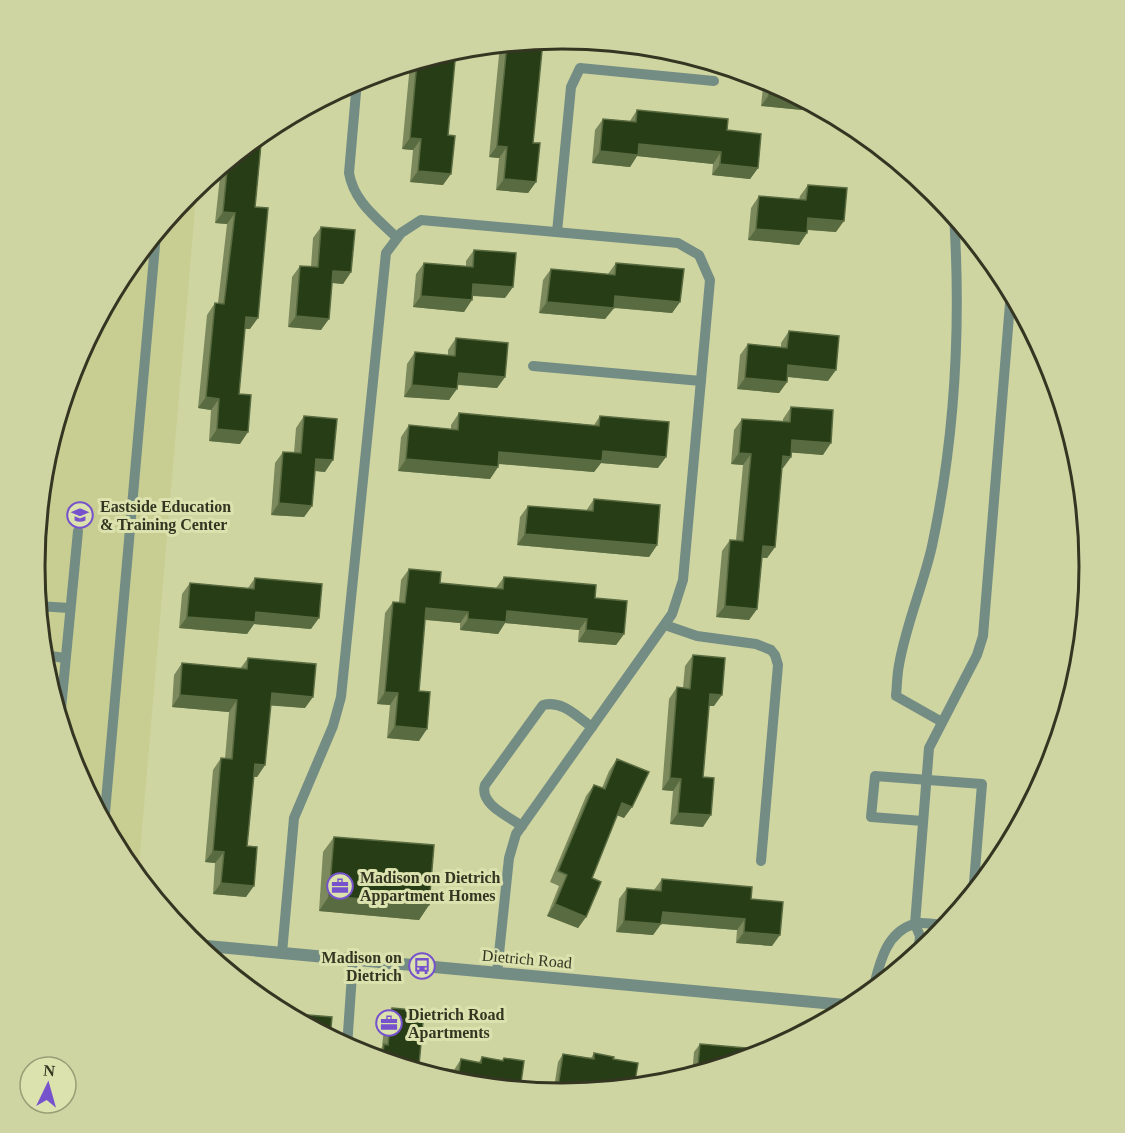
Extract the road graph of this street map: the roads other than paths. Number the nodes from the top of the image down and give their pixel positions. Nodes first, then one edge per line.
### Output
1 (714, 81) dead end
2 (356, 92) edge
3 (955, 228) edge
4 (557, 232) junction
5 (397, 238) junction
6 (155, 248) edge
7 (1010, 306) edge
8 (533, 366) dead end
9 (701, 381) junction
10 (78, 531) dead end
11 (47, 607) edge
12 (69, 608) junction
13 (665, 625) junction
14 (53, 656) edge
15 (65, 657) junction
16 (62, 695) edge
17 (942, 722) junction
18 (592, 727) junction
19 (927, 779) junction
20 (105, 809) edge
21 (923, 821) junction
22 (522, 826) junction
23 (761, 861) dead end
24 (974, 880) edge
25 (915, 924) junction
26 (935, 925) edge
27 (920, 940) edge
28 (211, 946) edge
29 (282, 953) junction
30 (353, 960) junction
31 (496, 973) junction
32 (876, 978) edge
33 (838, 1004) edge
34 (349, 1038) edge

1 - 4 lane
2 - 5 lane
3 - 17 lane
4 - 5 lane
4 - 9 lane
5 - 29 lane
6 - 20 lane
7 - 17 lane
8 - 9 lane
9 - 13 lane
10 - 12 lane
11 - 12 lane
12 - 15 lane
13 - 18 lane
13 - 23 lane
14 - 15 lane
15 - 16 lane
17 - 19 lane
18 - 22 lane
18 - 22 lane
19 - 21 lane
19 - 21 lane
19 - 24 lane
21 - 25 lane
22 - 31 lane
25 - 26 lane
25 - 27 lane
25 - 32 lane
28 - 29 street, Dietrich Road
29 - 30 street, Dietrich Road
30 - 31 street, Dietrich Road
30 - 34 lane
31 - 33 street, Dietrich Road

